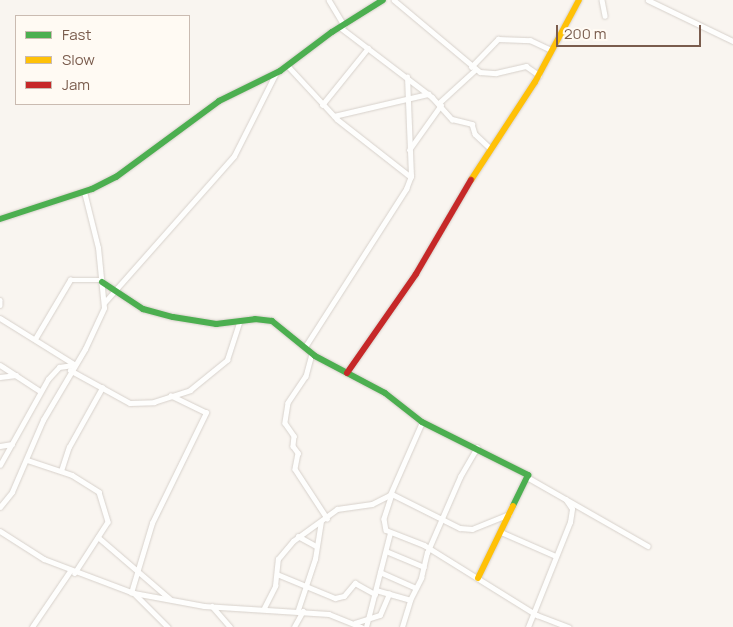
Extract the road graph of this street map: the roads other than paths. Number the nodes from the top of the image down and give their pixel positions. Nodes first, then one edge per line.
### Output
1 (329, 0) edge
2 (383, 0) edge
3 (394, 0) edge
4 (579, 0) edge
5 (602, 0) edge
6 (648, 0) edge
7 (605, 16) dead end
8 (342, 26) junction
9 (733, 42) edge
10 (368, 48) junction
11 (551, 50) junction
12 (288, 66) junction
13 (473, 68) junction
14 (276, 72) junction
15 (539, 75) junction
16 (407, 77) junction
17 (428, 94) junction
18 (409, 99) junction
19 (440, 104) junction
20 (322, 105) junction
21 (334, 116) junction
22 (490, 148) junction
23 (409, 150) junction
24 (411, 177) junction
25 (84, 192) junction
26 (0, 219) edge
27 (102, 281) junction
28 (115, 291) junction
29 (0, 300) edge
30 (104, 303) junction
31 (0, 305) edge
32 (0, 318) edge
33 (239, 322) junction
34 (35, 339) junction
35 (305, 347) junction
36 (312, 354) junction
37 (74, 364) junction
38 (0, 365) edge
39 (70, 370) junction
40 (347, 373) junction
41 (16, 375) junction
42 (0, 378) edge
43 (102, 388) junction
44 (40, 391) junction
45 (171, 396) junction
46 (422, 422) junction
47 (12, 444) junction
48 (0, 446) edge
49 (477, 447) junction
50 (27, 460) junction
51 (0, 465) edge
52 (61, 471) junction
53 (527, 477) junction
54 (392, 492) junction
55 (565, 499) junction
56 (0, 507) edge
57 (509, 514) junction
58 (327, 518) junction
59 (442, 519) junction
60 (321, 522) junction
61 (0, 531) edge
62 (500, 532) junction
63 (390, 533) junction
64 (298, 536) junction
65 (98, 537) junction
66 (316, 546) junction
67 (648, 546) dead end
68 (429, 548) junction
69 (386, 551) junction
70 (556, 556) junction
71 (424, 567) junction
72 (138, 569) junction
73 (72, 572) junction
74 (380, 572) junction
75 (277, 574) junction
76 (387, 575) junction
77 (478, 578) junction
78 (378, 581) junction
79 (305, 586) junction
80 (416, 588) junction
81 (375, 592) junction
82 (132, 593) junction
83 (389, 594) junction
84 (270, 598) junction
85 (170, 599) junction
86 (410, 600) junction
87 (212, 606) junction
88 (264, 608) junction
89 (275, 608) junction
90 (300, 610) junction
91 (534, 613) junction
92 (368, 621) junction
93 (354, 623) junction
94 (32, 627) edge
95 (168, 627) edge
96 (230, 627) edge
97 (294, 627) edge
98 (362, 627) edge
99 (366, 627) edge
100 (402, 627) edge
101 (528, 627) edge
102 (569, 627) edge

1 - 8 street
2 - 8 street
3 - 13 street
4 - 11 street
5 - 7 street
6 - 9 street
8 - 10 street
8 - 12 street
10 - 16 street
10 - 20 street
11 - 13 street
11 - 15 street
12 - 14 street
12 - 20 street
13 - 15 street
13 - 19 street
14 - 25 street
14 - 28 street
15 - 22 street
16 - 17 street
16 - 18 street
17 - 18 street
17 - 19 street
18 - 21 street
18 - 23 street
19 - 22 street
19 - 23 street
20 - 21 street
21 - 24 street
22 - 40 street
23 - 24 street
24 - 35 street
25 - 26 street
25 - 27 street
27 - 28 street
27 - 30 street
27 - 34 street
28 - 30 street
28 - 33 street
29 - 31 street
30 - 37 street
32 - 34 street
33 - 35 street
33 - 45 street
34 - 37 street
35 - 36 street
36 - 40 street
36 - 58 street
37 - 39 street
37 - 44 street
38 - 41 street
39 - 43 street
39 - 50 street
40 - 46 street
41 - 42 street
41 - 44 street
43 - 45 street
43 - 52 street
44 - 47 street
45 - 72 street
46 - 49 street
46 - 54 street
47 - 48 street
47 - 51 street
49 - 53 street
49 - 59 street
50 - 52 street
50 - 56 street
52 - 65 street
53 - 55 street
53 - 57 street
54 - 58 street
54 - 59 street
54 - 63 street
55 - 67 street
55 - 70 street
57 - 59 street
57 - 62 street
58 - 60 street
59 - 68 street
60 - 64 street
60 - 66 street
61 - 73 street
62 - 70 street
62 - 77 street
63 - 68 street
63 - 69 street
64 - 66 street
64 - 75 street
65 - 72 street
65 - 73 street
66 - 79 street
68 - 71 street
68 - 77 street
69 - 71 street
69 - 74 street
70 - 91 street
71 - 80 street
72 - 82 street
72 - 85 street
73 - 82 street
73 - 94 street
74 - 76 street
74 - 78 street
75 - 79 street
75 - 84 street
76 - 78 street
76 - 80 street
77 - 91 street
78 - 81 street
79 - 81 street
79 - 90 street
80 - 86 street
81 - 83 street
81 - 92 street
82 - 85 street
82 - 95 street
83 - 86 street
83 - 92 street
84 - 88 street
84 - 89 street
85 - 87 street
86 - 100 street
87 - 88 street
87 - 96 street
88 - 89 street
89 - 90 street
90 - 93 street
90 - 97 street
91 - 101 street
91 - 102 street
92 - 93 street
92 - 99 street
93 - 98 street

